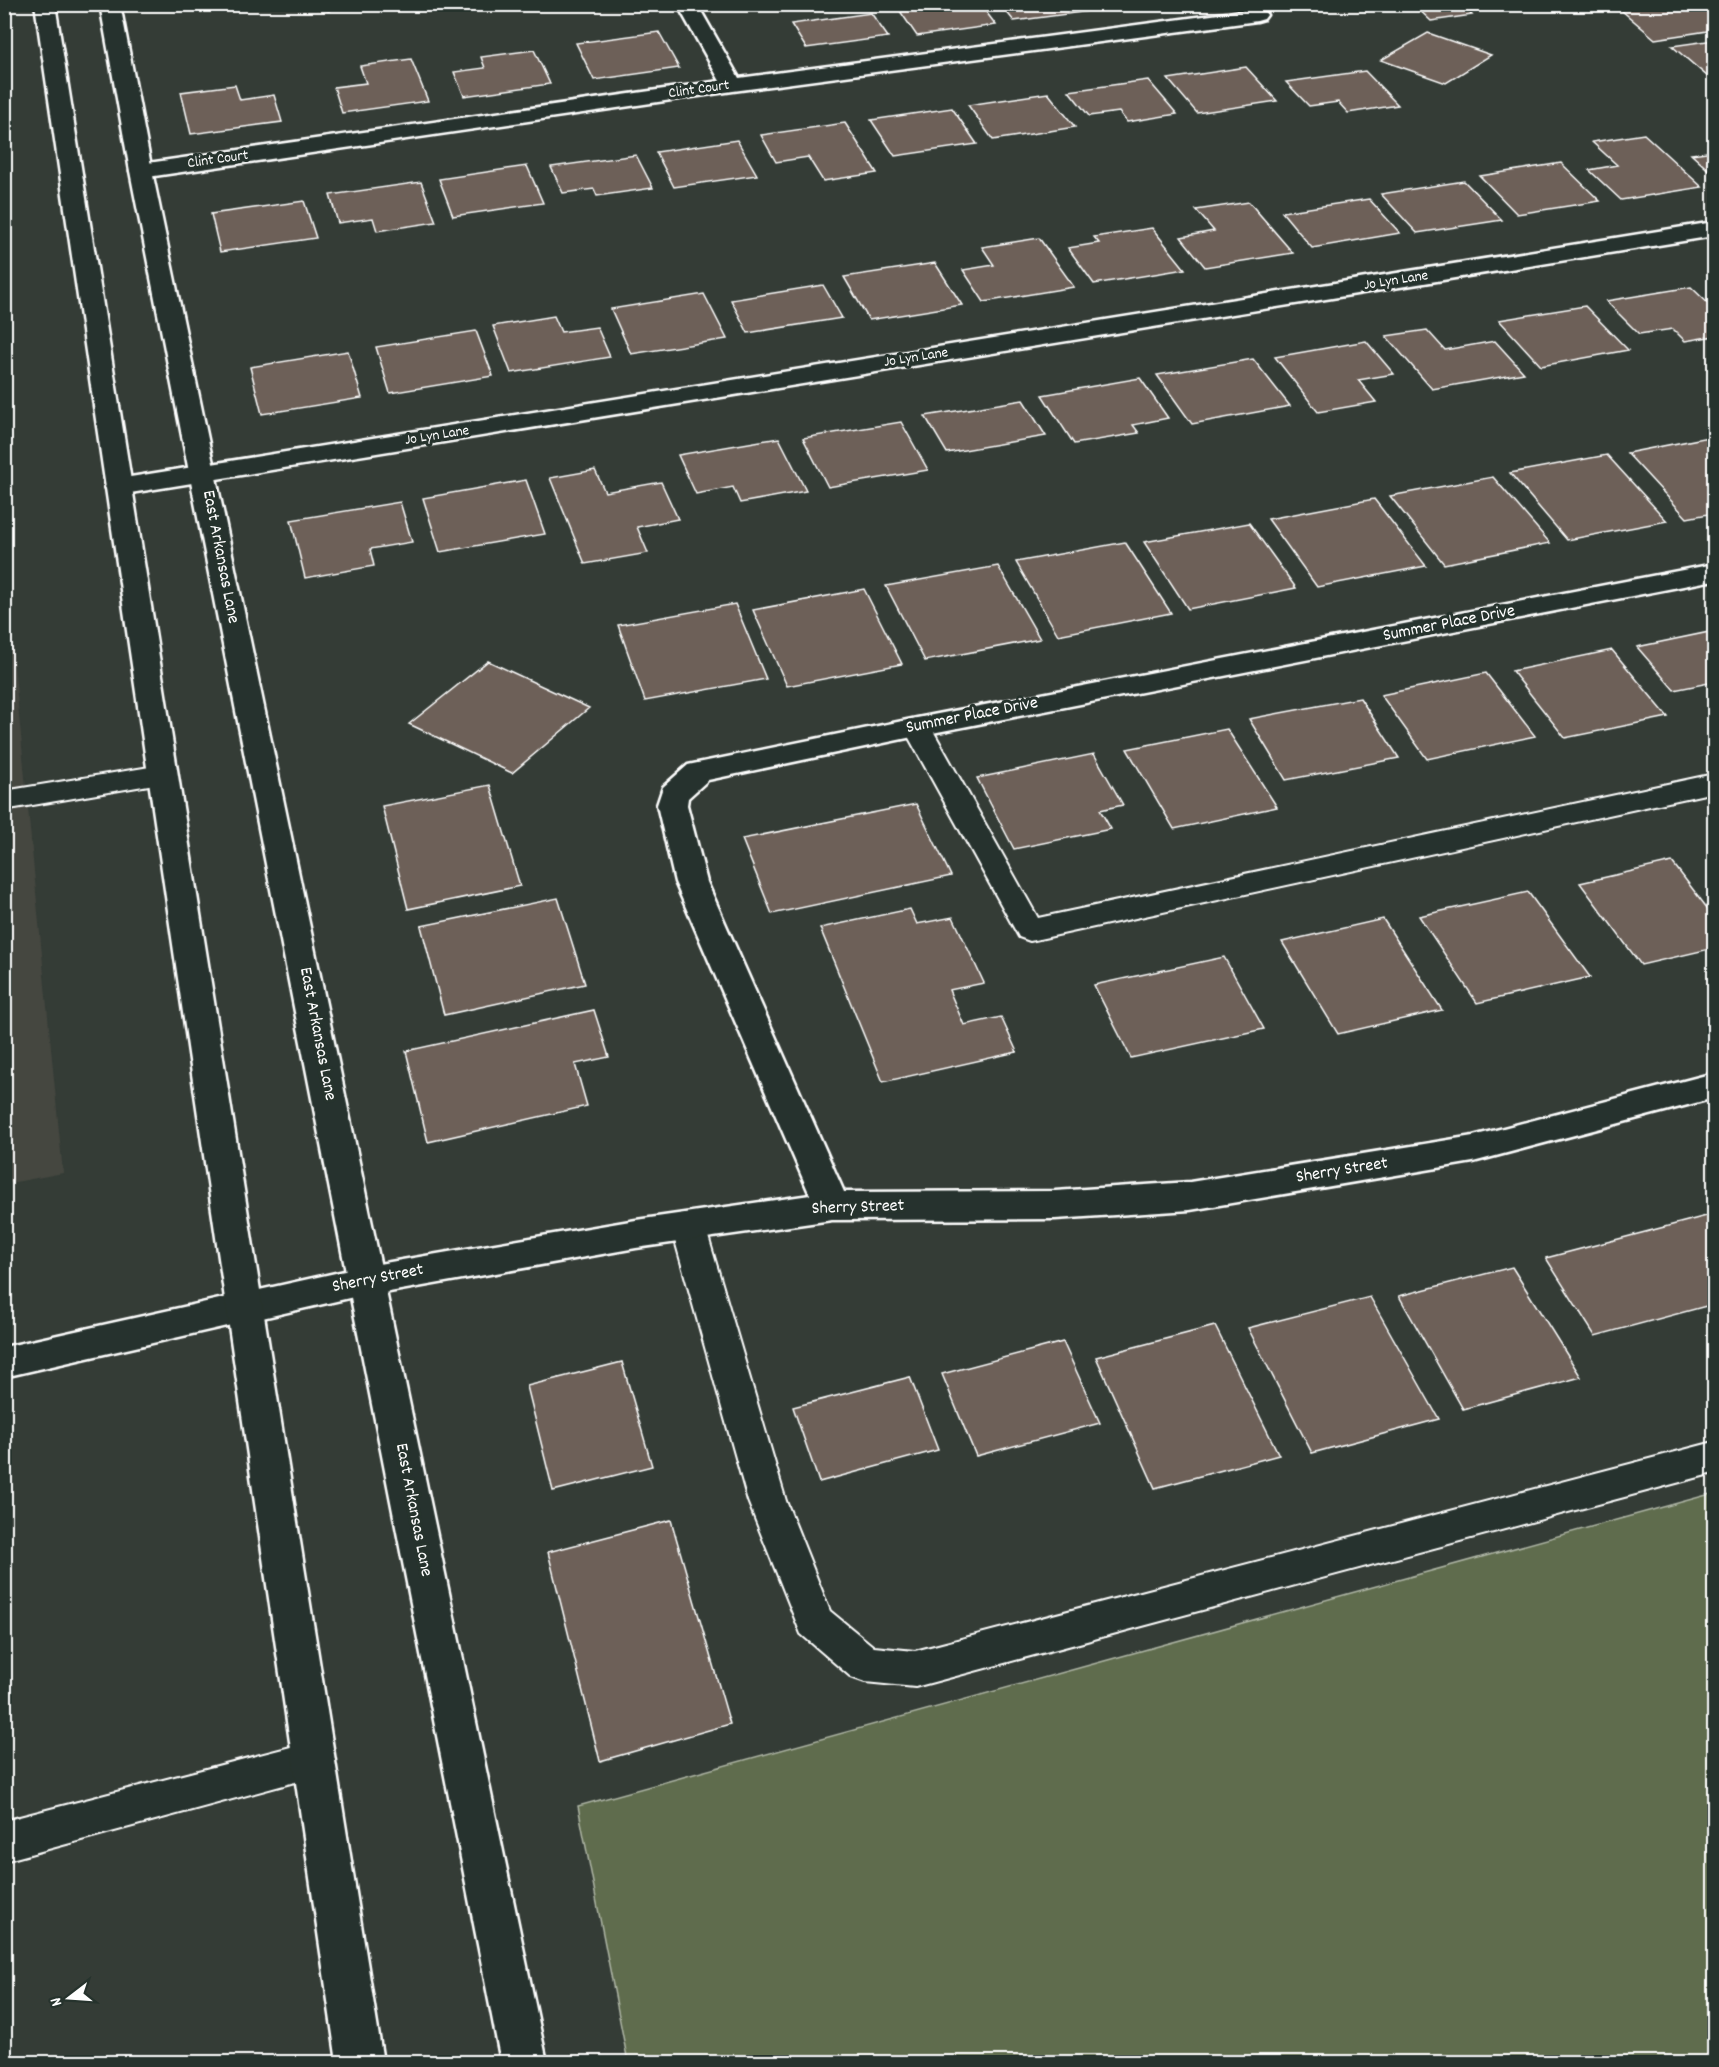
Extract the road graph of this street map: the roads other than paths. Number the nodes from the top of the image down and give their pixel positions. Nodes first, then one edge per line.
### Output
1 (45, 4) edge
2 (110, 4) edge
3 (687, 4) edge
4 (1257, 15) dead end
5 (732, 85) junction
6 (141, 171) junction
7 (1714, 229) edge
8 (204, 474) junction
9 (118, 487) junction
10 (1714, 572) edge
11 (917, 727) junction
12 (162, 774) junction
13 (1714, 783) edge
14 (4, 801) edge
15 (1714, 1086) edge
16 (832, 1206) junction
17 (688, 1226) junction
18 (367, 1281) junction
19 (244, 1307) junction
20 (4, 1362) edge
21 (1714, 1458) edge
22 (314, 1760) junction
23 (4, 1841) edge
24 (360, 2062) edge
25 (524, 2062) edge

1 - 9 street
2 - 6 street, East Arkansas Lane
3 - 5 street
4 - 5 street, Clint Court
5 - 6 street, Clint Court
6 - 8 street, East Arkansas Lane
7 - 8 street, Jo Lyn Lane
8 - 9 street, Jo Lyn Lane
8 - 18 street, East Arkansas Lane
9 - 12 street
10 - 11 street, Summer Place Drive
11 - 13 lane
11 - 16 street, Summer Place Drive
12 - 14 lane
12 - 19 street
15 - 16 street, Sherry Street
16 - 17 street, Sherry Street
17 - 18 street, Sherry Street
17 - 21 lane
18 - 19 street, Sherry Street
18 - 25 street, East Arkansas Lane
19 - 20 street, Sherry Street
19 - 22 street
22 - 23 lane
22 - 24 street

